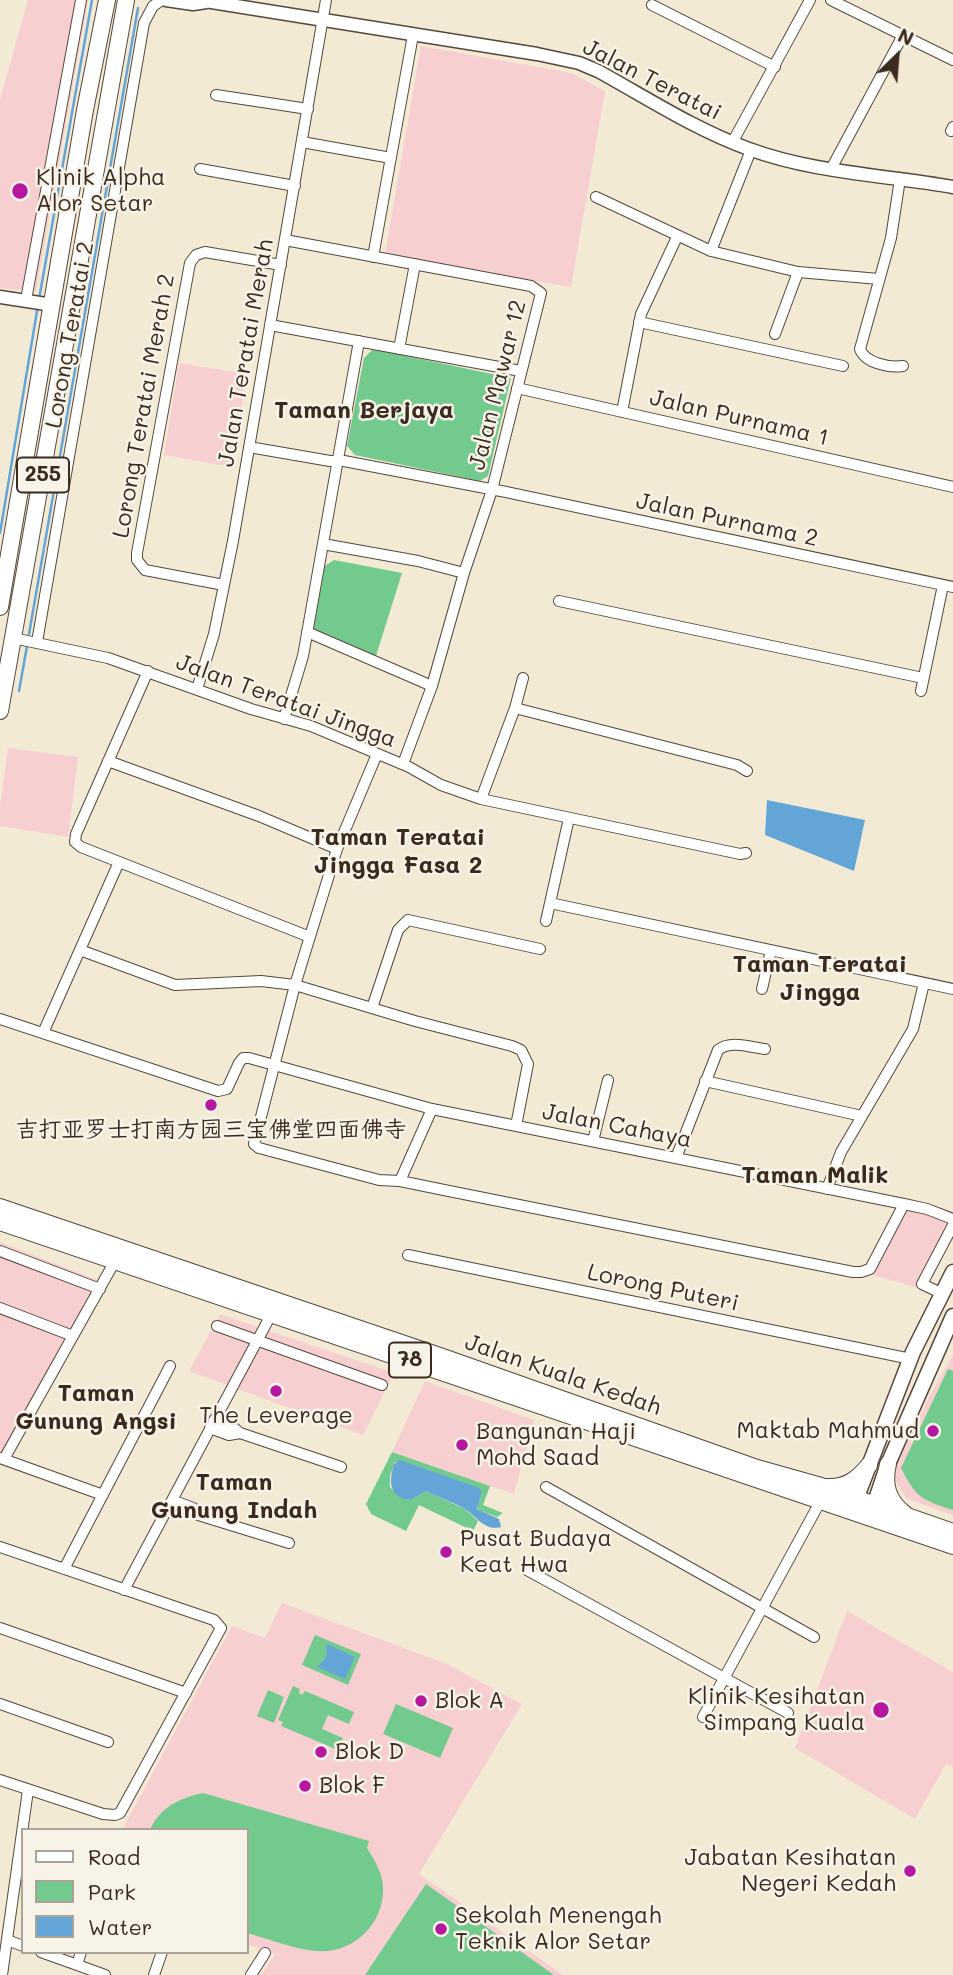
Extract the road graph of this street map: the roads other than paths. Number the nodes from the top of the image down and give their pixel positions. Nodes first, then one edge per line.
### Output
1 (81, 0) edge
2 (107, 0) edge
3 (127, 0) edge
4 (164, 0) edge
5 (326, 0) edge
6 (810, 0) edge
7 (831, 0) edge
8 (202, 1) edge
9 (652, 5) dead end
10 (323, 21) junction
11 (413, 35) junction
12 (902, 35) junction
13 (953, 60) edge
14 (775, 67) junction
15 (216, 95) dead end
16 (308, 110) junction
17 (302, 142) junction
18 (732, 143) junction
19 (751, 150) junction
20 (391, 158) junction
21 (200, 169) dead end
22 (831, 169) junction
23 (900, 179) junction
24 (295, 186) junction
25 (953, 187) edge
26 (596, 197) dead end
27 (677, 237) junction
28 (285, 240) junction
29 (711, 251) junction
30 (373, 257) junction
31 (415, 264) junction
32 (281, 265) junction
33 (798, 272) junction
34 (879, 279) junction
35 (0, 297) edge
36 (39, 302) junction
37 (639, 322) junction
38 (270, 325) junction
39 (775, 334) dead end
40 (359, 341) junction
41 (400, 349) junction
42 (843, 366) dead end
43 (903, 366) dead end
44 (521, 371) junction
45 (517, 388) junction
46 (622, 412) junction
47 (249, 447) junction
48 (338, 461) junction
49 (953, 486) edge
50 (492, 490) junction
51 (323, 544) junction
52 (464, 573) junction
53 (224, 584) junction
54 (948, 586) edge
55 (559, 601) dead end
56 (0, 607) edge
57 (307, 632) junction
58 (13, 638) junction
59 (37, 642) junction
60 (148, 671) junction
61 (523, 678) dead end
62 (923, 678) junction
63 (432, 686) junction
64 (197, 689) junction
65 (921, 691) dead end
66 (515, 708) junction
67 (0, 711) edge
68 (284, 719) junction
69 (377, 754) junction
70 (108, 761) junction
71 (403, 764) junction
72 (747, 771) dead end
73 (481, 799) junction
74 (569, 818) junction
75 (337, 849) junction
76 (746, 853) dead end
77 (119, 862) junction
78 (550, 903) junction
79 (546, 921) dead end
80 (310, 937) junction
81 (540, 948) dead end
82 (80, 950) junction
83 (771, 950) junction
84 (924, 983) junction
85 (295, 985) junction
86 (762, 989) dead end
87 (953, 989) edge
88 (372, 1007) junction
89 (0, 1019) edge
90 (43, 1033) junction
91 (765, 1049) dead end
92 (274, 1065) junction
93 (608, 1080) dead end
94 (705, 1082) junction
95 (432, 1109) junction
96 (862, 1116) junction
97 (516, 1126) junction
98 (593, 1141) junction
99 (677, 1158) junction
100 (400, 1181) junction
101 (827, 1189) junction
102 (904, 1204) junction
103 (0, 1206) edge
104 (953, 1219) edge
105 (0, 1222) edge
106 (953, 1225) edge
107 (0, 1251) edge
108 (408, 1255) dead end
109 (115, 1261) junction
110 (140, 1262) junction
111 (953, 1272) edge
112 (100, 1289) junction
113 (941, 1293) junction
114 (0, 1308) edge
115 (272, 1313) junction
116 (953, 1316) edge
117 (217, 1326) dead end
118 (73, 1336) junction
119 (257, 1340) junction
120 (911, 1359) junction
121 (170, 1366) dead end
122 (382, 1385) dead end
123 (212, 1424) junction
124 (2, 1459) edge
125 (888, 1464) junction
126 (869, 1465) junction
127 (341, 1467) dead end
128 (546, 1487) dead end
129 (820, 1494) junction
130 (103, 1495) junction
131 (170, 1503) junction
132 (854, 1505) junction
133 (872, 1511) junction
134 (907, 1515) junction
135 (953, 1532) edge
136 (289, 1543) dead end
137 (953, 1546) edge
138 (0, 1547) edge
139 (953, 1556) edge
140 (64, 1569) junction
141 (527, 1570) dead end
142 (124, 1590) junction
143 (763, 1609) junction
144 (0, 1628) edge
145 (814, 1637) dead end
146 (724, 1678) junction
147 (186, 1693) junction
148 (0, 1704) edge
149 (788, 1713) dead end
150 (703, 1717) dead end
151 (108, 1742) dead end
152 (0, 1780) edge
153 (28, 1790) junction
154 (22, 1828) edge
155 (21, 1838) edge
156 (6, 1940) junction
157 (21, 1945) edge
158 (265, 1953) dead end
159 (47, 1954) edge
160 (80, 1954) edge
161 (161, 1954) edge
162 (77, 1965) junction
163 (2, 1975) edge
164 (105, 1975) edge
165 (154, 1975) edge
166 (251, 1975) edge

1 - 36 street
2 - 36 main road, 255
3 - 58 main road, 255
4 - 8 street, Jalan Teratai
4 - 59 street, Lorong Teratai 2
5 - 10 street, Jalan Teratai Merah
6 - 14 street
7 - 12 street
8 - 10 street, Jalan Teratai
9 - 14 street
10 - 11 street, Jalan Teratai
10 - 16 street, Jalan Teratai Merah
11 - 18 street, Jalan Teratai
11 - 20 street
12 - 13 street
12 - 22 street
14 - 18 street
15 - 16 street
16 - 17 street, Jalan Teratai Merah
17 - 20 street
17 - 24 street, Jalan Teratai Merah
18 - 19 street, Jalan Teratai
19 - 22 street, Jalan Teratai
19 - 29 street
20 - 30 street
21 - 24 street
22 - 23 street, Jalan Teratai
23 - 25 street, Jalan Teratai
23 - 34 street
24 - 28 street, Jalan Teratai Merah
26 - 27 street
27 - 29 street
27 - 37 street
28 - 30 street
28 - 32 street, Jalan Teratai Merah
29 - 33 street
30 - 31 street
31 - 41 street
31 - 44 street, Jalan Mawar 12
32 - 38 street, Jalan Teratai Merah
32 - 53 street, Lorong Teratai Merah 2
33 - 34 street
33 - 39 street
34 - 43 street
35 - 36 street
36 - 56 main road, 255
37 - 42 street
37 - 46 street
38 - 40 street
38 - 47 street, Jalan Teratai Merah
40 - 41 street
40 - 48 street
41 - 44 street
44 - 45 street, Jalan Mawar 12
45 - 46 street, Jalan Purnama 1
45 - 50 street, Jalan Mawar 12
46 - 49 street, Jalan Purnama 1
47 - 48 street, Jalan Purnama 2
47 - 53 street, Jalan Teratai Merah
48 - 50 street, Jalan Purnama 2
48 - 51 street
50 - 52 street, Jalan Mawar 12
50 - 54 street, Jalan Purnama 2
51 - 52 street
51 - 57 street
52 - 63 street, Jalan Mawar 12
53 - 64 street, Jalan Teratai Merah
54 - 62 street
55 - 62 street
57 - 63 street
57 - 68 street
58 - 59 street, Jalan Teratai Jingga
58 - 67 main road, 255
59 - 60 street, Jalan Teratai Jingga
60 - 64 street, Jalan Teratai Jingga
60 - 70 street
61 - 66 street
62 - 65 street
63 - 71 street, Jalan Mawar 12
64 - 68 street, Jalan Teratai Jingga
66 - 72 street
66 - 73 street
68 - 69 street, Jalan Teratai Jingga
69 - 71 street, Jalan Teratai Jingga
69 - 75 street
70 - 75 street
70 - 77 street
71 - 73 street, Jalan Teratai Jingga
73 - 74 street, Jalan Teratai Jingga
74 - 76 street, Jalan Teratai Jingga
74 - 78 street
75 - 80 street
77 - 80 street
77 - 82 street
78 - 79 street
78 - 83 street
80 - 85 street
81 - 88 street
82 - 85 street
82 - 90 street
83 - 84 street
83 - 86 street
84 - 87 street
84 - 96 street
85 - 88 street
85 - 92 street
88 - 97 street
89 - 90 street
90 - 92 street, Jalan Cahaya
91 - 94 street
92 - 95 street, Jalan Cahaya
92 - 100 street
93 - 98 street
94 - 96 street
94 - 99 street
95 - 97 street, Jalan Cahaya
95 - 100 street
96 - 101 street
97 - 98 street, Jalan Cahaya
98 - 99 street, Jalan Cahaya
99 - 101 street, Jalan Cahaya
100 - 102 street
101 - 102 street, Jalan Cahaya
102 - 104 street, Jalan Cahaya
103 - 110 main road, Jalan Kuala Kedah / 78
105 - 109 main road, Jalan Kuala Kedah / 78
106 - 113 street
107 - 112 street
108 - 120 street, Lorong Puteri
109 - 110 main road, Jalan Kuala Kedah / 78
109 - 112 street
110 - 115 main road, Jalan Kuala Kedah / 78
110 - 129 main road, Jalan Kuala Kedah / 78
111 - 113 main road
112 - 118 street
113 - 120 main road
114 - 118 street
115 - 119 street
115 - 129 main road, Jalan Kuala Kedah / 78
116 - 125 main road
117 - 119 street
118 - 124 street
119 - 122 street
119 - 123 street
120 - 126 main road
121 - 130 street
123 - 127 street
123 - 131 street
124 - 130 street
125 - 133 main road
125 - 134 main road
126 - 129 main road
126 - 132 main road
128 - 143 street
129 - 132 main road, Jalan Kuala Kedah / 78
129 - 139 main road
129 - 143 street
130 - 140 street
131 - 136 street
131 - 142 street
132 - 133 main road, Jalan Kuala Kedah / 78
133 - 134 main road, Jalan Kuala Kedah / 78
133 - 137 main road, Jalan Kuala Kedah / 78
134 - 135 main road, Jalan Kuala Kedah / 78
138 - 140 street
140 - 142 street
141 - 146 street
142 - 147 street
143 - 145 street
143 - 146 street
144 - 147 street
146 - 149 street
146 - 150 street
147 - 153 street
148 - 151 street
152 - 153 street
153 - 154 street
155 - 156 street
156 - 157 street
156 - 163 street
158 - 166 street
159 - 162 street
160 - 162 street
161 - 165 street
162 - 164 street

